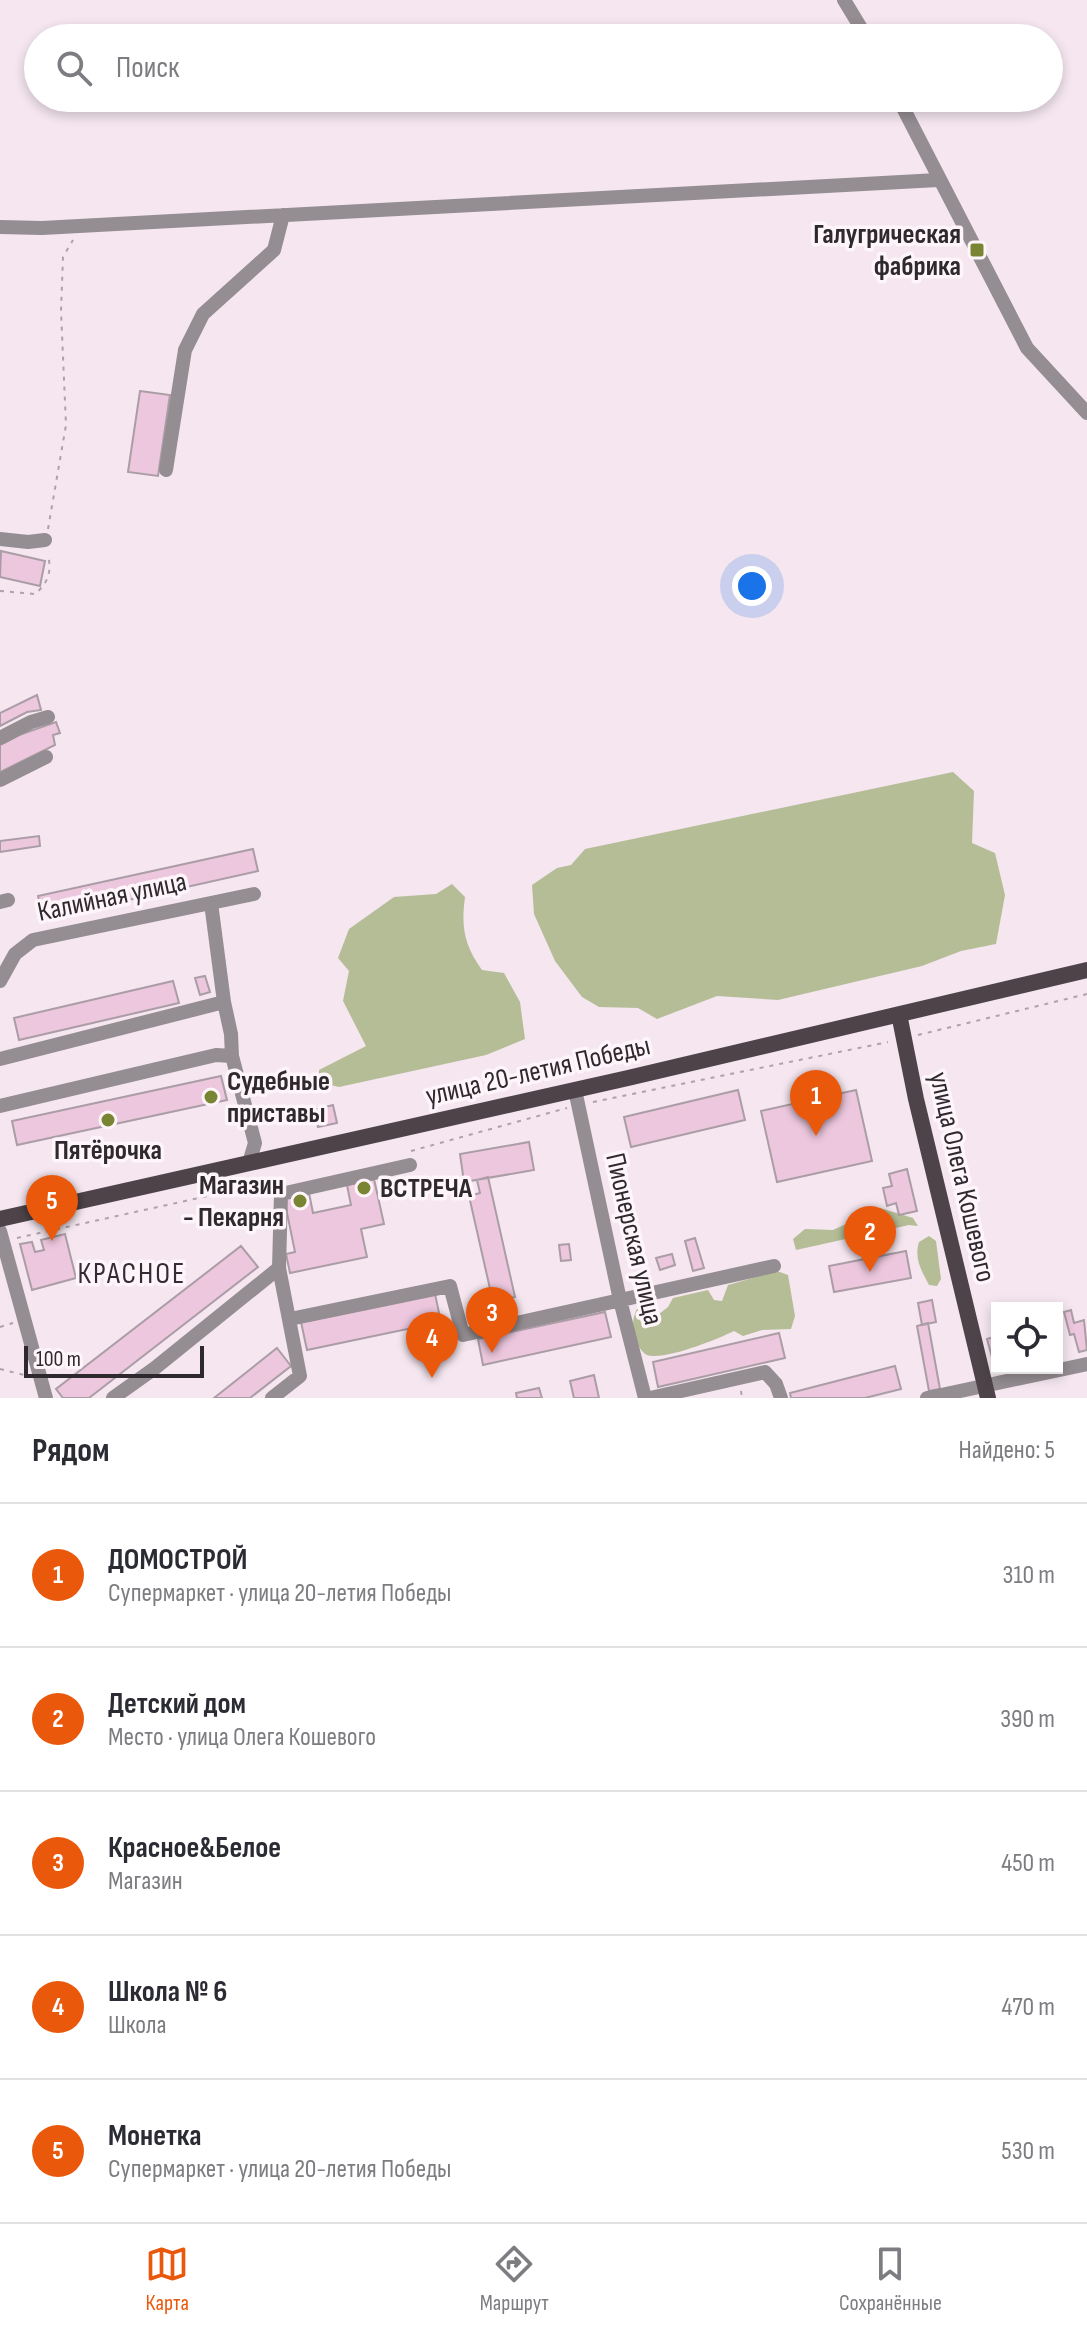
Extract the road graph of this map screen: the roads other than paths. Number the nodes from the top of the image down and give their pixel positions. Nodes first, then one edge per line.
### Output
1 (844, 0) edge
2 (859, 24) edge
3 (905, 112) edge
4 (938, 180) junction
5 (283, 215) junction
6 (0, 227) edge
7 (1087, 413) edge
8 (166, 470) dead end
9 (0, 539) edge
10 (45, 540) road end
11 (48, 717) dead end
12 (0, 738) edge
13 (46, 757) dead end
14 (0, 780) edge
15 (254, 894) dead end
16 (211, 903) junction
17 (1087, 970) edge
18 (0, 981) edge
19 (224, 1002) junction
20 (899, 1014) junction
21 (232, 1056) junction
22 (0, 1059) edge
23 (576, 1097) junction
24 (0, 1106) edge
25 (408, 1159) road end
26 (249, 1163) junction
27 (0, 1219) edge
28 (2, 1236) edge
29 (774, 1266) dead end
30 (279, 1268) junction
31 (17, 1287) junction
32 (0, 1290) edge
33 (620, 1300) junction
34 (290, 1319) junction
35 (1087, 1364) edge
36 (987, 1393) edge
37 (46, 1398) edge
38 (113, 1398) edge
39 (272, 1398) edge
40 (648, 1398) edge
41 (781, 1398) edge
42 (927, 1398) edge

1 - 2 street
3 - 4 street
4 - 5 street
4 - 7 street
5 - 6 street
5 - 8 street
9 - 10 street
11 - 12 street
13 - 14 street
15 - 16 street, Калийная улица
16 - 18 street, Калийная улица
16 - 19 street
17 - 20 main road, улица 20-летия Победы
19 - 21 street
19 - 22 street
20 - 23 main road, улица 20-летия Победы
20 - 36 main road, улица Олега Кошевого
21 - 24 street
21 - 26 street
23 - 26 main road, улица 20-летия Победы
23 - 33 street, Пионерская улица
25 - 30 street
26 - 27 main road, улица 20-летия Победы
28 - 31 street
29 - 33 street
30 - 34 street
30 - 38 street
31 - 32 street
31 - 37 street
33 - 34 street
33 - 40 street, Пионерская улица
34 - 39 street
35 - 36 street
36 - 42 street
40 - 41 street

